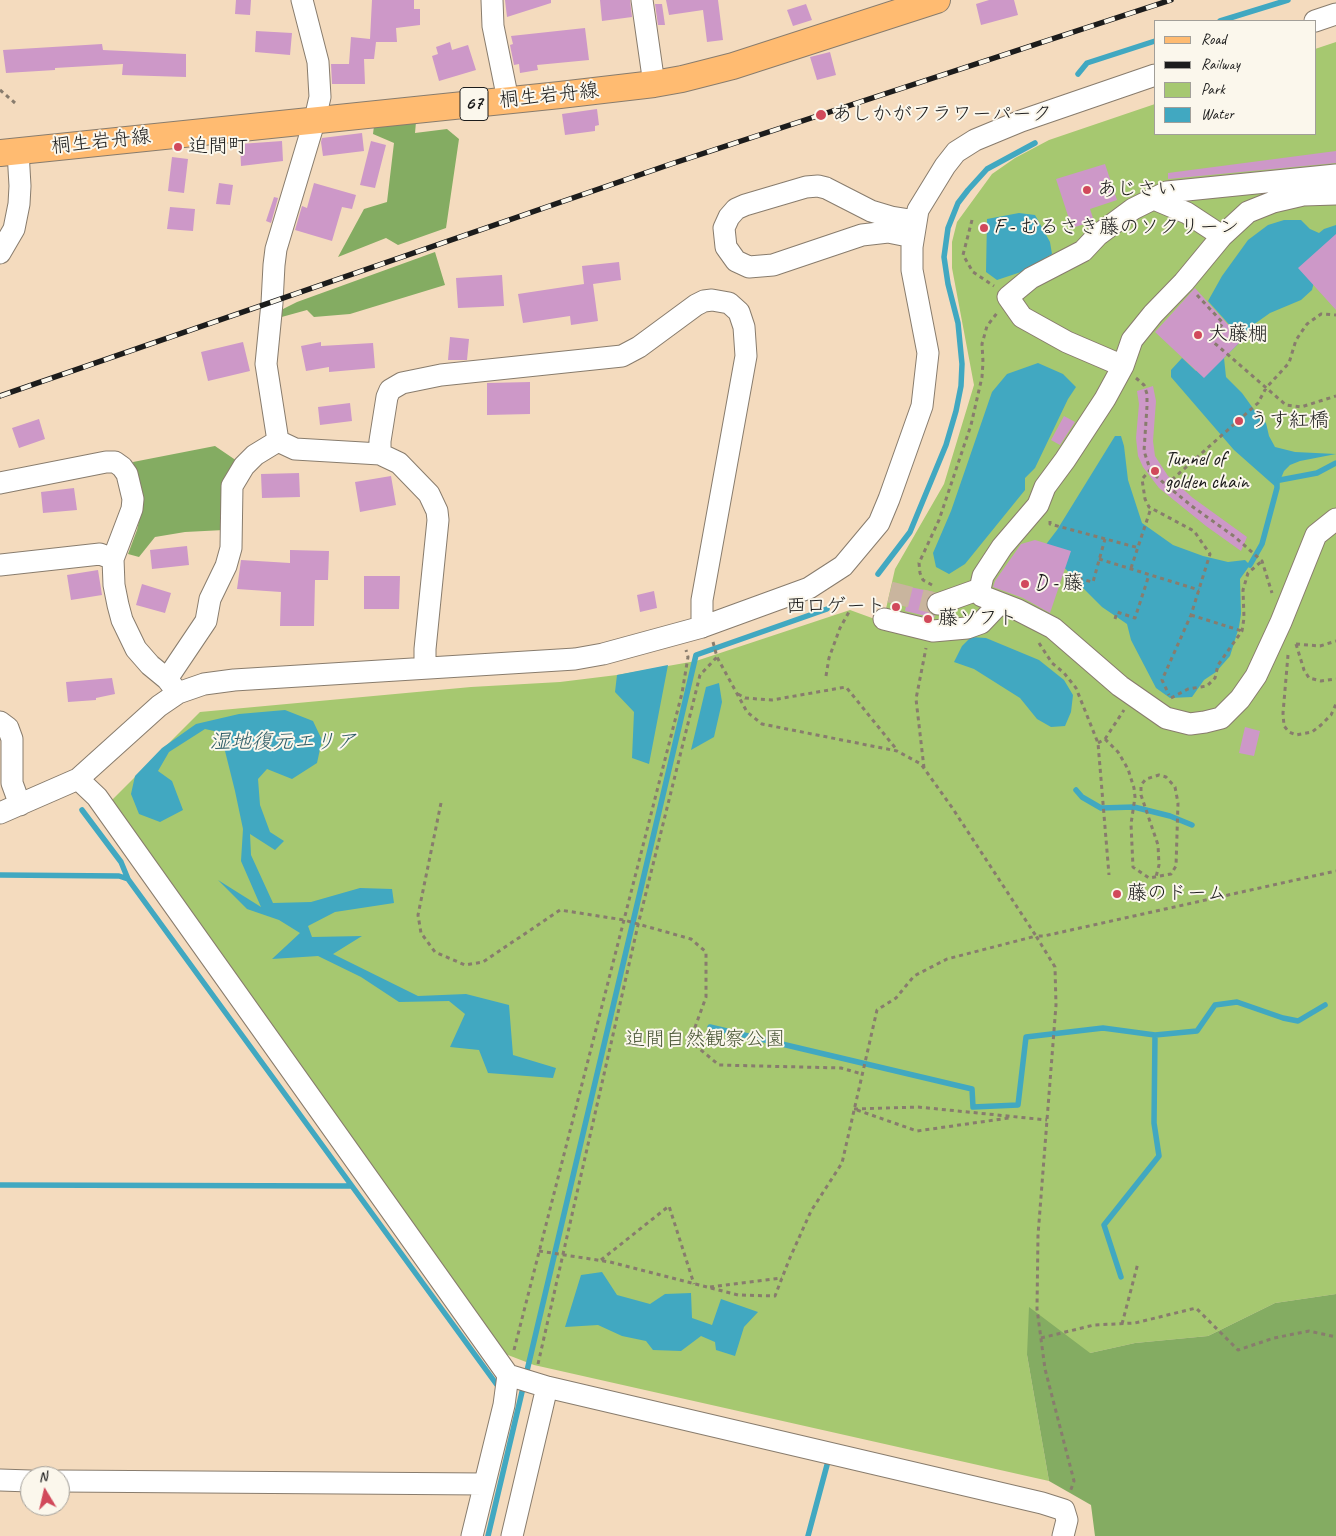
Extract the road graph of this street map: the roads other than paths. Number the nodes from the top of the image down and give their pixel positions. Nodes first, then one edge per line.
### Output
1 (302, 0) edge
2 (492, 0) edge
3 (642, 0) edge
4 (937, 0) edge
5 (1336, 14) edge
6 (1316, 21) edge
7 (1154, 76) edge
8 (654, 84) junction
9 (508, 100) junction
10 (315, 119) junction
11 (9, 152) edge
12 (1336, 175) edge
13 (1336, 194) edge
14 (1154, 199) junction
15 (915, 229) junction
16 (1222, 236) junction
17 (0, 253) edge
18 (1123, 366) junction
19 (278, 441) junction
20 (380, 454) junction
21 (0, 483) edge
22 (1336, 519) edge
23 (113, 559) junction
24 (0, 565) edge
25 (980, 589) junction
26 (932, 595) tunnel mouth
27 (1000, 603) junction
28 (884, 619) dead end
29 (699, 628) junction
30 (425, 667) junction
31 (173, 686) junction
32 (0, 722) edge
33 (78, 779) junction
34 (20, 805) junction
35 (0, 813) edge
36 (508, 1375) junction
37 (540, 1385) junction
38 (0, 1480) edge
39 (20, 1481) edge
40 (70, 1481) edge
41 (484, 1484) junction
42 (472, 1536) edge
43 (512, 1536) edge
44 (1063, 1536) edge

1 - 10 street
2 - 9 street
3 - 8 street
4 - 8 main road, 桐生岩舟線 / 67
5 - 6 street
7 - 15 street
8 - 9 main road, 桐生岩舟線 / 67
9 - 10 main road, 桐生岩舟線 / 67
10 - 11 main road, 桐生岩舟線 / 67
10 - 19 street
11 - 17 street
12 - 14 street
13 - 16 street
14 - 16 street
14 - 18 street
15 - 15 street
15 - 29 street
16 - 18 street
18 - 25 street
19 - 20 street
19 - 31 street
20 - 29 street
20 - 30 street
21 - 23 street
22 - 27 street
23 - 24 street
23 - 31 street
25 - 26 street
25 - 27 street
27 - 28 street
29 - 30 street
30 - 31 street
31 - 33 street
32 - 34 street
33 - 34 street
33 - 36 street
34 - 35 street
36 - 37 street
36 - 41 street
37 - 43 street
37 - 44 street
38 - 39 street
40 - 41 street
41 - 42 street

